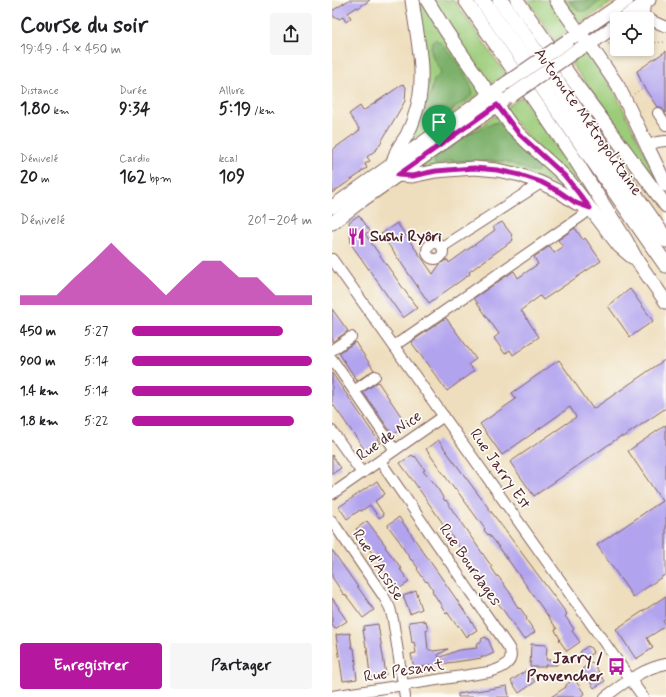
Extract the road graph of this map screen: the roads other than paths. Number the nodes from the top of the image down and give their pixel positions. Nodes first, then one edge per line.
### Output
1 (412, 0) edge
2 (427, 0) edge
3 (465, 0) edge
4 (482, 0) edge
5 (500, 0) edge
6 (517, 0) edge
7 (556, 0) edge
8 (627, 0) edge
9 (647, 2) edge
10 (635, 12) edge
11 (666, 27) edge
12 (654, 28) edge
13 (610, 30) edge
14 (580, 32) junction
15 (666, 33) edge
16 (589, 43) junction
17 (570, 47) junction
18 (493, 100) junction
19 (658, 113) dead end
20 (666, 125) edge
21 (666, 141) edge
22 (647, 146) junction
23 (395, 170) junction
24 (541, 182) junction
25 (666, 185) edge
26 (666, 206) edge
27 (332, 208) edge
28 (590, 208) junction
29 (332, 223) edge
30 (666, 240) edge
31 (442, 247) dead end
32 (332, 259) edge
33 (638, 262) junction
34 (666, 265) edge
35 (666, 302) edge
36 (351, 337) dead end
37 (394, 346) junction
38 (332, 350) edge
39 (332, 359) edge
40 (375, 376) dead end
41 (354, 391) junction
42 (444, 416) junction
43 (332, 431) edge
44 (395, 450) junction
45 (380, 461) junction
46 (362, 473) junction
47 (332, 494) edge
48 (332, 521) edge
49 (666, 664) edge
50 (480, 674) joint
51 (631, 680) junction
52 (404, 686) junction
53 (332, 696) edge
54 (405, 697) edge
55 (604, 697) edge
56 (643, 697) edge

1 - 23 main road
2 - 18 main road
3 - 33 main road
4 - 34 highway, Autoroute Métropolitaine
5 - 30 highway, Autoroute Métropolitaine
6 - 26 main road
7 - 14 main road
8 - 14 main road
9 - 10 main road
9 - 11 street
12 - 15 street
13 - 16 main road
14 - 16 main road
14 - 17 main road
16 - 17 main road
16 - 22 main road
17 - 18 main road, bridge
18 - 23 main road
18 - 28 main road
19 - 20 street
21 - 22 street
22 - 25 main road
23 - 24 main road
23 - 27 main road
23 - 29 main road
24 - 28 main road
24 - 31 street
28 - 33 main road
28 - 37 street
32 - 37 street, Rue Jarry Est
33 - 35 main road
36 - 38 street
37 - 42 street, Rue Jarry Est
39 - 41 street
40 - 41 street
41 - 44 street
42 - 44 street, Rue de Nice
42 - 51 street, Rue Jarry Est
43 - 46 street
44 - 45 street, Rue de Nice
45 - 46 street, Rue de Nice
45 - 50 street, Rue Bourdages
46 - 47 street, Rue de Nice
48 - 52 street, Rue d'Assise
49 - 51 street
50 - 52 street, Rue Pesant
51 - 55 street
51 - 56 street, Rue Jarry Est
52 - 53 street, Rue Pesant
52 - 54 street, Rue d'Assise

